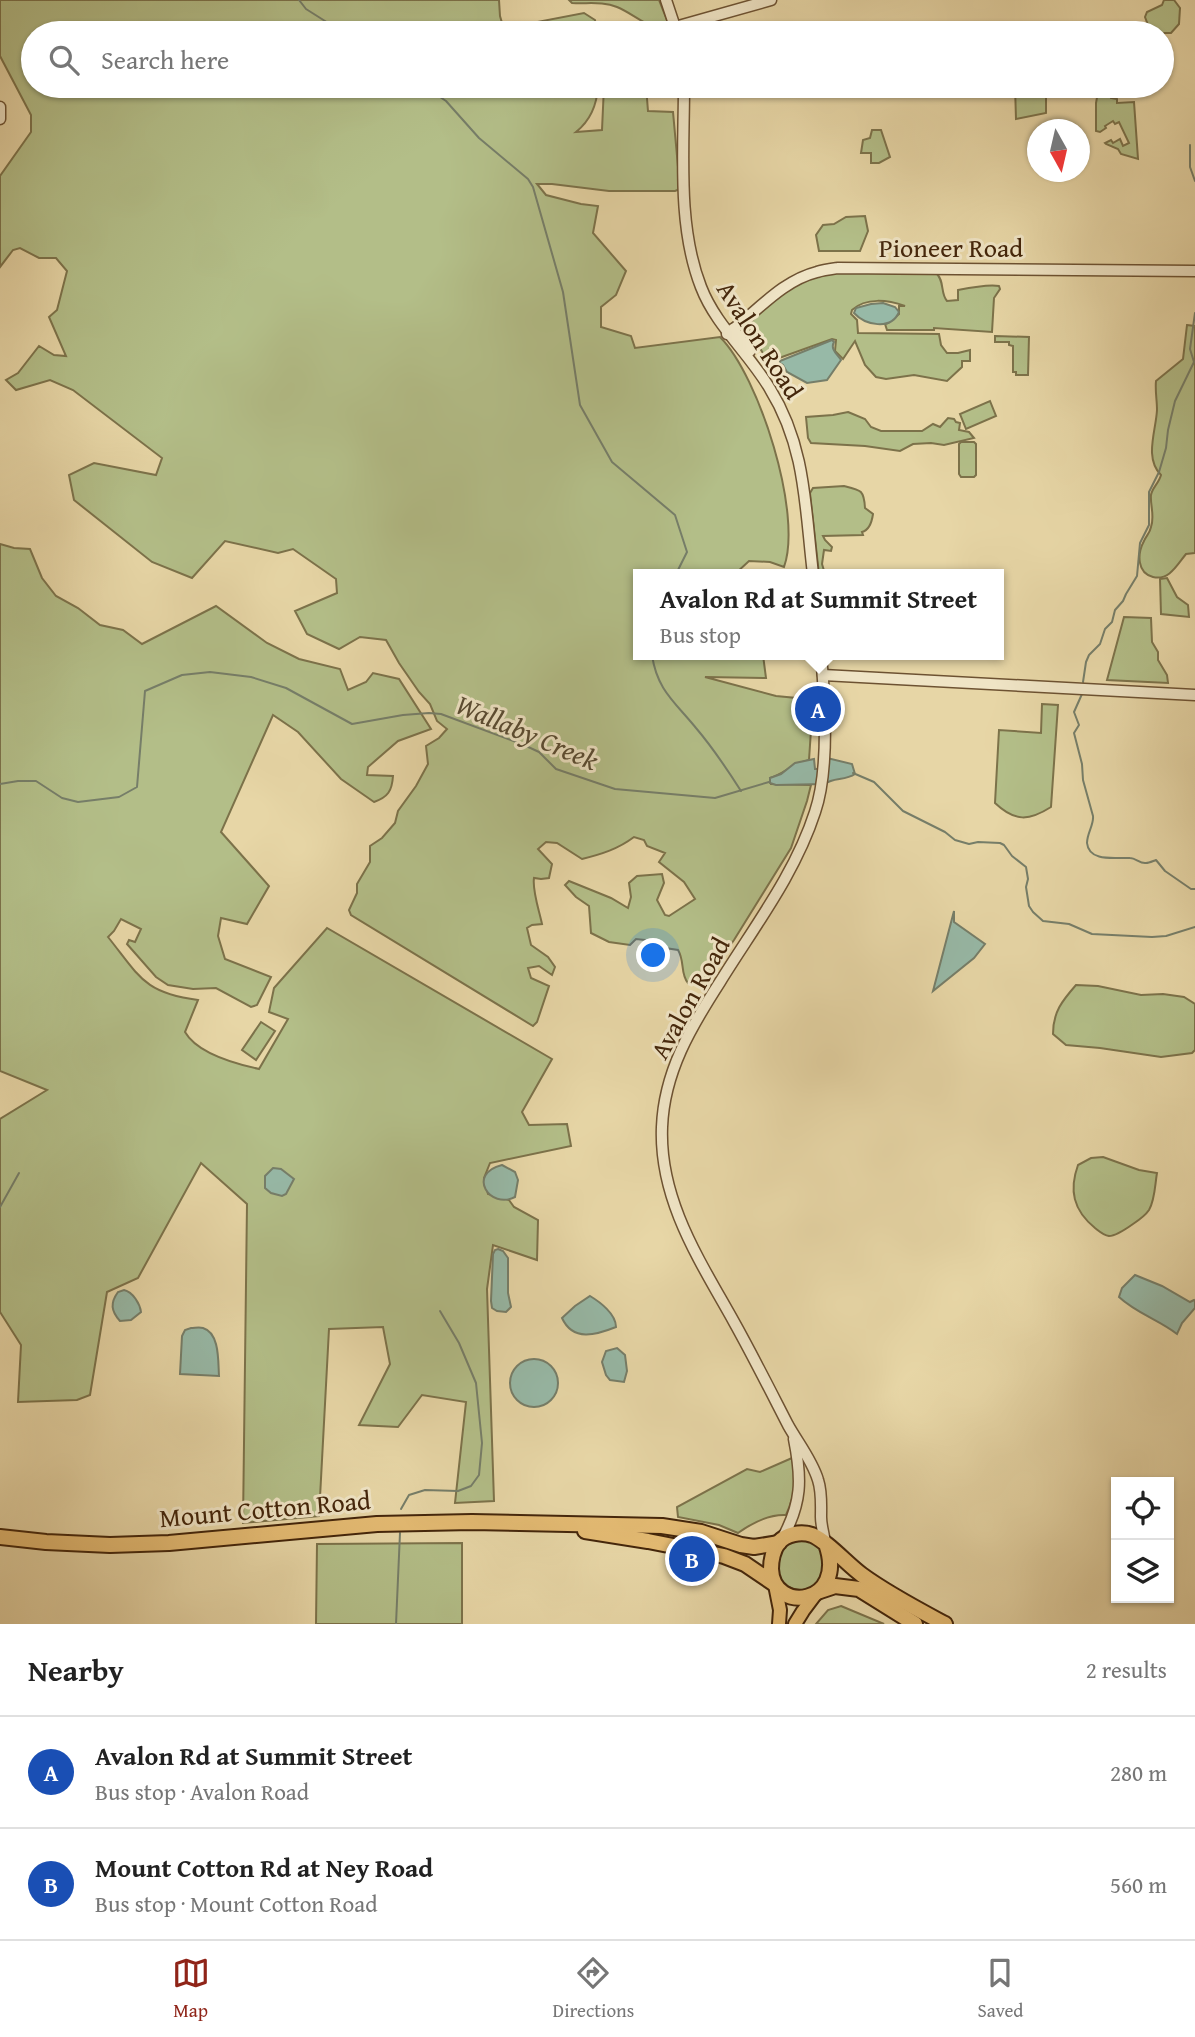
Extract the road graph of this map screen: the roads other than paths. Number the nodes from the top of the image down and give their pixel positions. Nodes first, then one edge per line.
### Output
1 (666, 0) edge
2 (771, 0) edge
3 (673, 21) edge
4 (704, 21) edge
5 (684, 98) edge
6 (0, 107) edge
7 (0, 119) edge
8 (1195, 271) edge
9 (730, 331) junction
10 (812, 569) edge
11 (822, 660) edge
12 (823, 675) junction
13 (1195, 695) edge
14 (792, 1432) junction
15 (534, 1524) junction
16 (0, 1537) edge
17 (780, 1541) junction
18 (825, 1544) junction
19 (774, 1584) junction
20 (818, 1593) junction
21 (779, 1624) edge
22 (795, 1624) edge
23 (915, 1624) edge
24 (945, 1624) edge

1 - 3 street
2 - 4 street
5 - 9 street, Avalon Road
6 - 7 street
8 - 9 street, Pioneer Road
9 - 10 street, Avalon Road
11 - 12 street, Avalon Road
12 - 13 street
12 - 14 street, Avalon Road
14 - 17 street, Avalon Road
14 - 18 street, Avalon Road
15 - 16 highway, Mount Cotton Road
15 - 17 highway, Mount Cotton Road
15 - 19 highway, Mount Cotton Road
17 - 18 highway
17 - 19 highway
18 - 20 highway
18 - 24 highway
19 - 20 highway
19 - 21 main road
20 - 22 main road
20 - 23 highway

